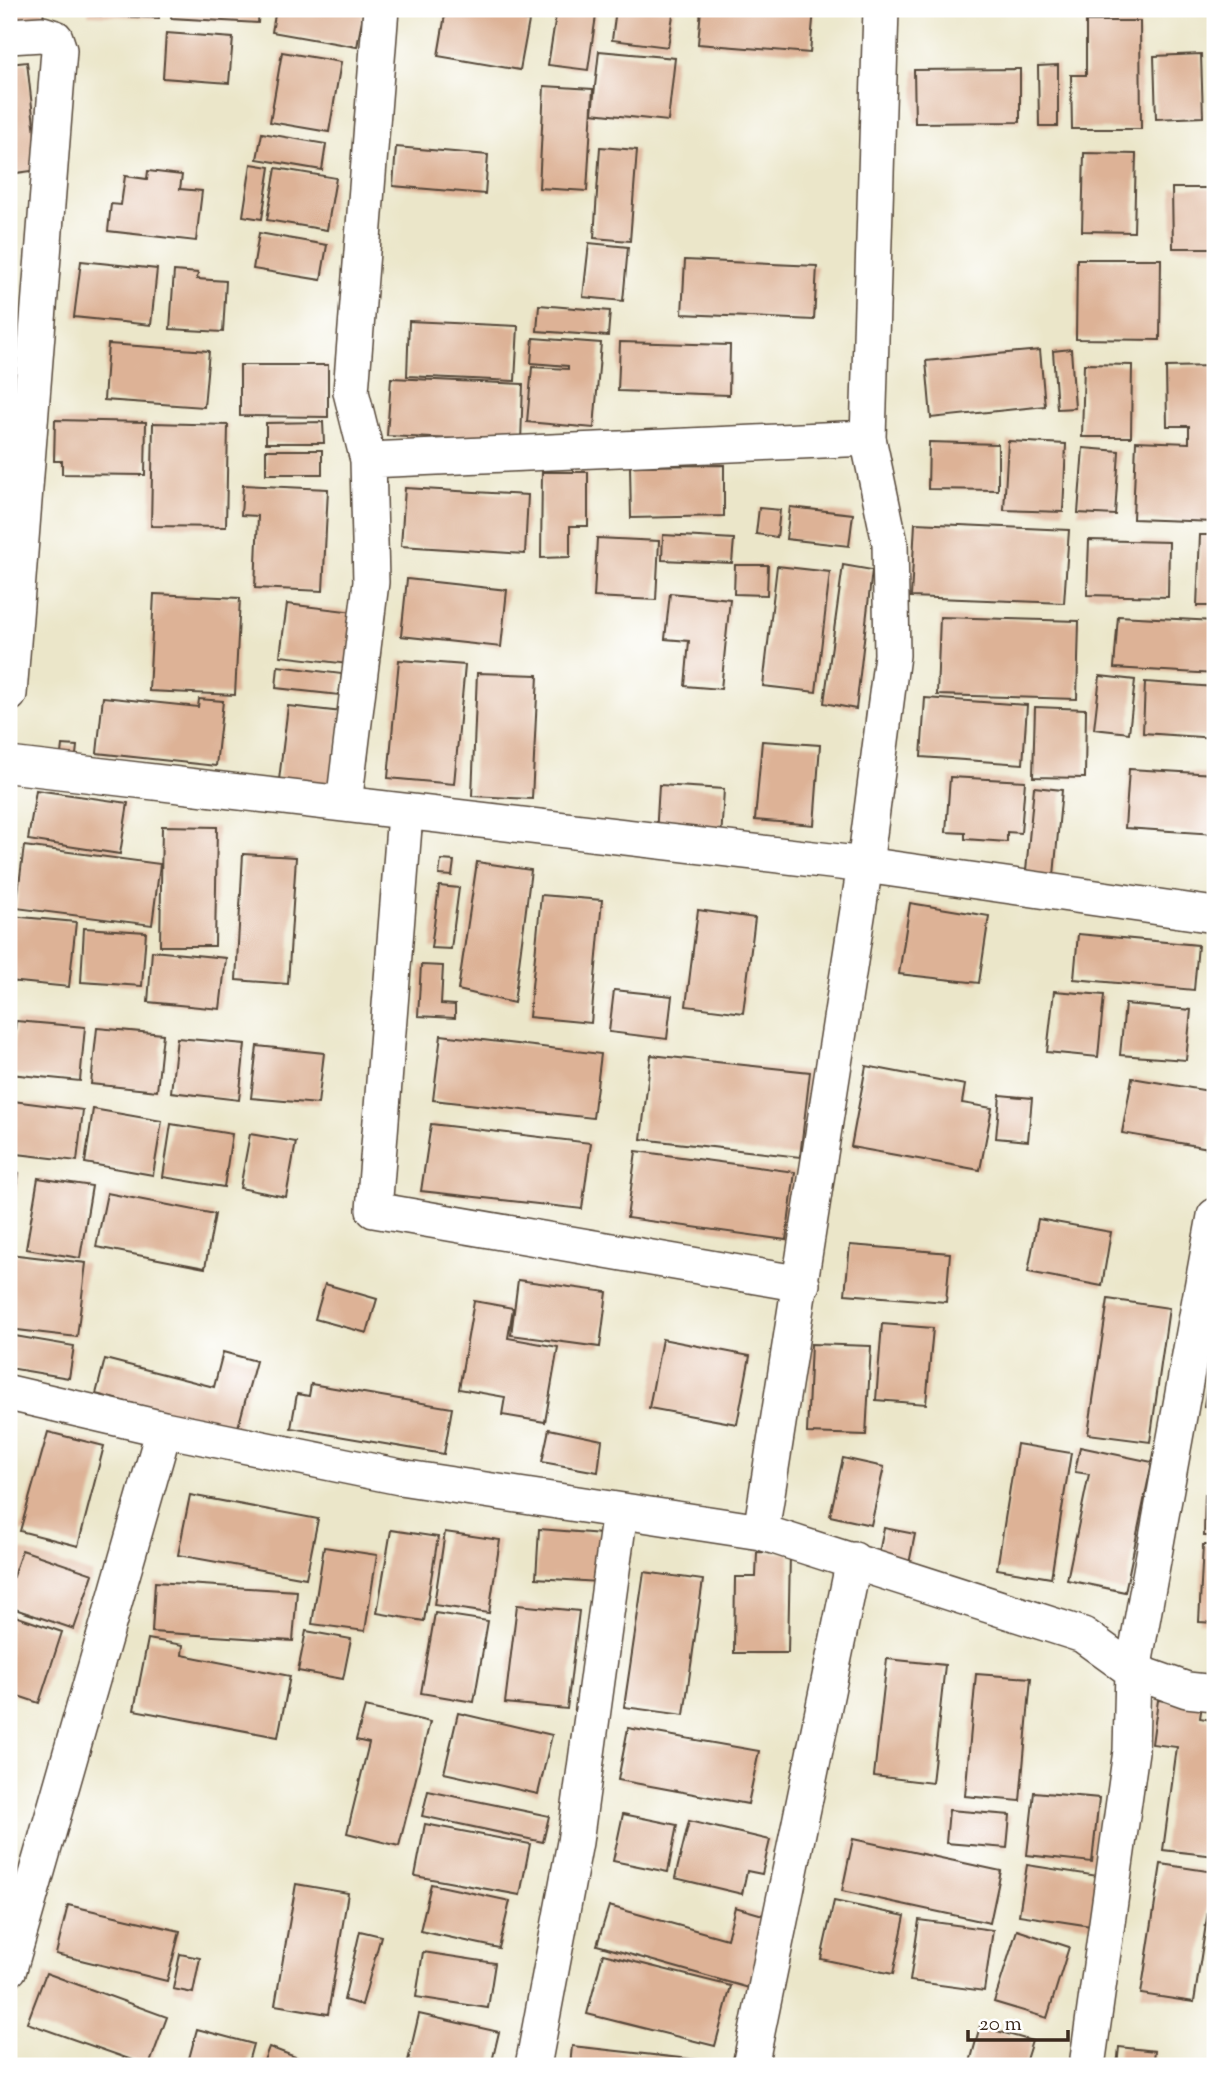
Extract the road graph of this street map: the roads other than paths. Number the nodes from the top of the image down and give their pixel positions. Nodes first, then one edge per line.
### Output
1 (382, 9) edge
2 (881, 9) edge
3 (9, 36) edge
4 (868, 438) junction
5 (368, 460) junction
6 (9, 694) edge
7 (9, 765) edge
8 (344, 804) junction
9 (405, 814) junction
10 (865, 865) junction
11 (1215, 915) edge
12 (1215, 1216) edge
13 (802, 1284) junction
14 (9, 1393) edge
15 (164, 1429) junction
16 (620, 1511) junction
17 (761, 1532) junction
18 (854, 1560) junction
19 (1133, 1671) junction
20 (1215, 1693) edge
21 (9, 1969) edge
22 (533, 2066) edge
23 (750, 2066) edge
24 (1087, 2066) edge

1 - 5 street
2 - 4 street
3 - 6 street
4 - 5 street
4 - 10 street
5 - 8 street
7 - 8 street
8 - 9 street
9 - 10 street
9 - 13 street
10 - 11 street
10 - 13 street
12 - 19 street
13 - 17 street
14 - 15 street
15 - 16 street
15 - 21 street
16 - 17 street
16 - 22 street
17 - 18 street
18 - 19 street
18 - 23 street
19 - 20 street
19 - 24 street

